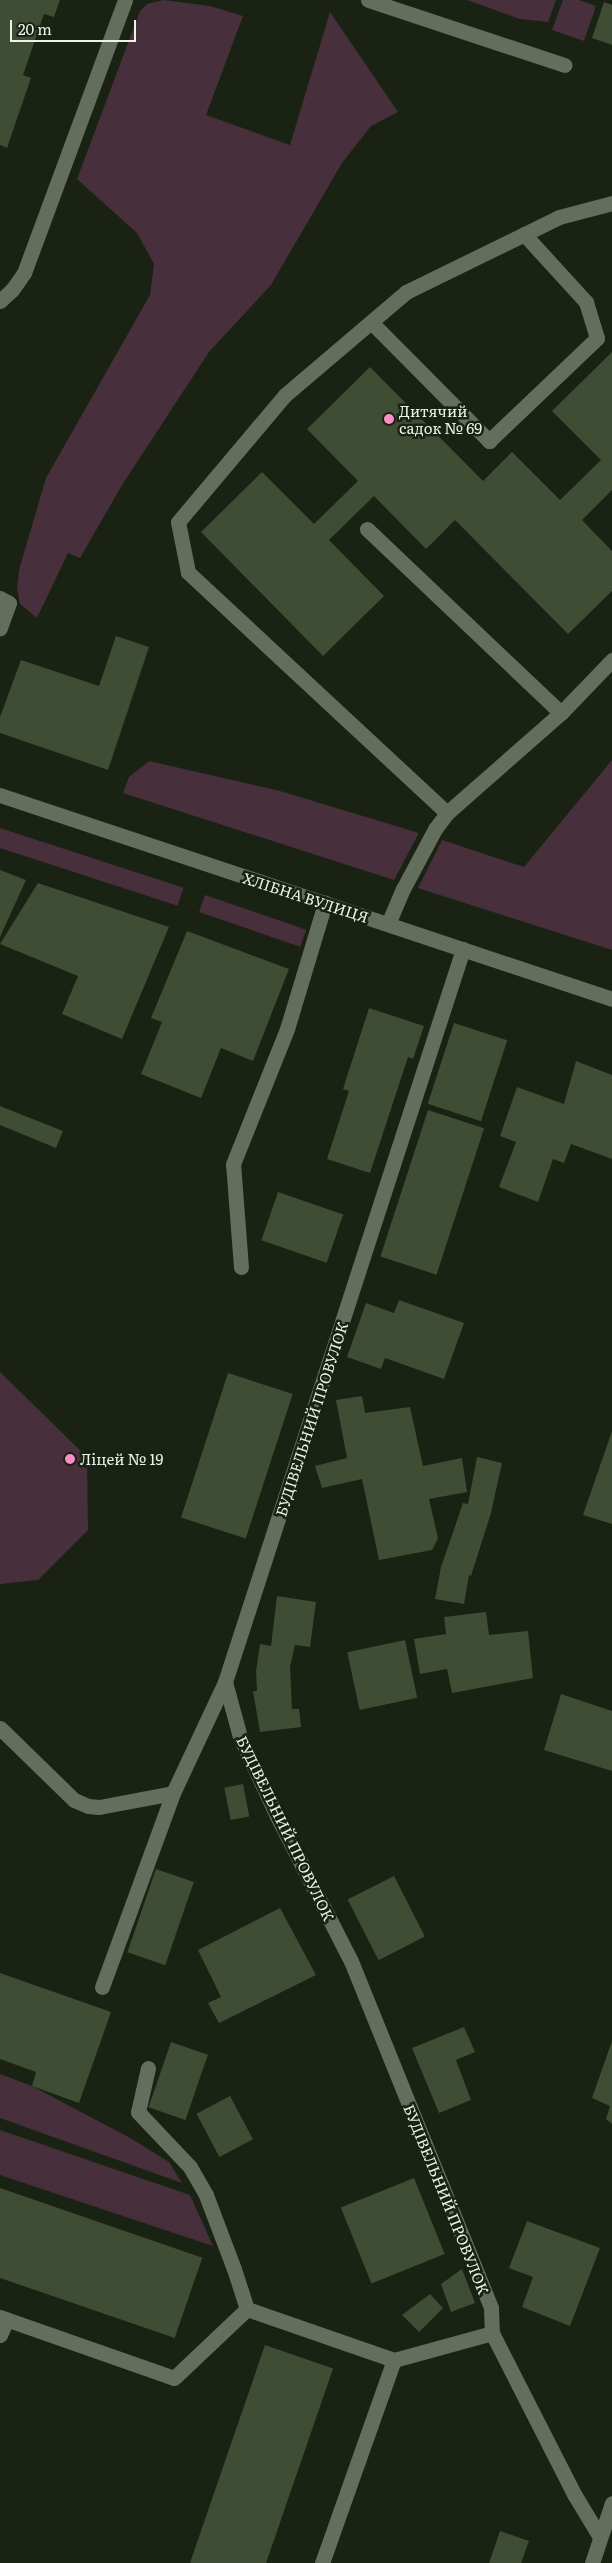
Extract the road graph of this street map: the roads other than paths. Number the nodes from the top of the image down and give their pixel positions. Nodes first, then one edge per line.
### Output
1 (125, 0) edge
2 (368, 0) edge
3 (565, 65) dead end
4 (612, 203) edge
5 (524, 234) junction
6 (0, 301) edge
7 (371, 322) junction
8 (367, 529) dead end
9 (0, 598) edge
10 (0, 628) edge
11 (612, 660) edge
12 (560, 714) junction
13 (0, 795) edge
14 (448, 813) junction
15 (325, 903) junction
16 (388, 924) junction
17 (463, 949) junction
18 (612, 999) edge
19 (241, 1267) dead end
20 (225, 1682) junction
21 (0, 1728) edge
22 (173, 1793) junction
23 (102, 1987) dead end
24 (148, 2068) dead end
25 (246, 2309) junction
26 (3, 2318) edge
27 (492, 2332) junction
28 (0, 2335) edge
29 (394, 2360) junction
30 (612, 2503) edge
31 (600, 2537) junction
32 (322, 2563) edge
33 (592, 2563) edge

1 - 6 street
2 - 3 street
4 - 5 street
5 - 7 street
5 - 7 street
7 - 14 street
8 - 12 street
9 - 10 street
11 - 12 street
12 - 14 street
13 - 15 street, ХЛІБНА ВУЛИЦЯ
14 - 16 street
15 - 16 street, ХЛІБНА ВУЛИЦЯ
15 - 19 street
16 - 17 street, ХЛІБНА ВУЛИЦЯ
17 - 18 street, ХЛІБНА ВУЛИЦЯ
17 - 20 street, БУДІВЕЛЬНИЙ ПРОВУЛОК
20 - 22 street
20 - 27 street, БУДІВЕЛЬНИЙ ПРОВУЛОК
21 - 22 street
22 - 23 street
24 - 25 street
25 - 26 street
25 - 29 street
26 - 28 street
27 - 29 street
27 - 31 street, БУДІВЕЛЬНИЙ ПРОВУЛОК
29 - 32 street
30 - 31 street
31 - 33 street

